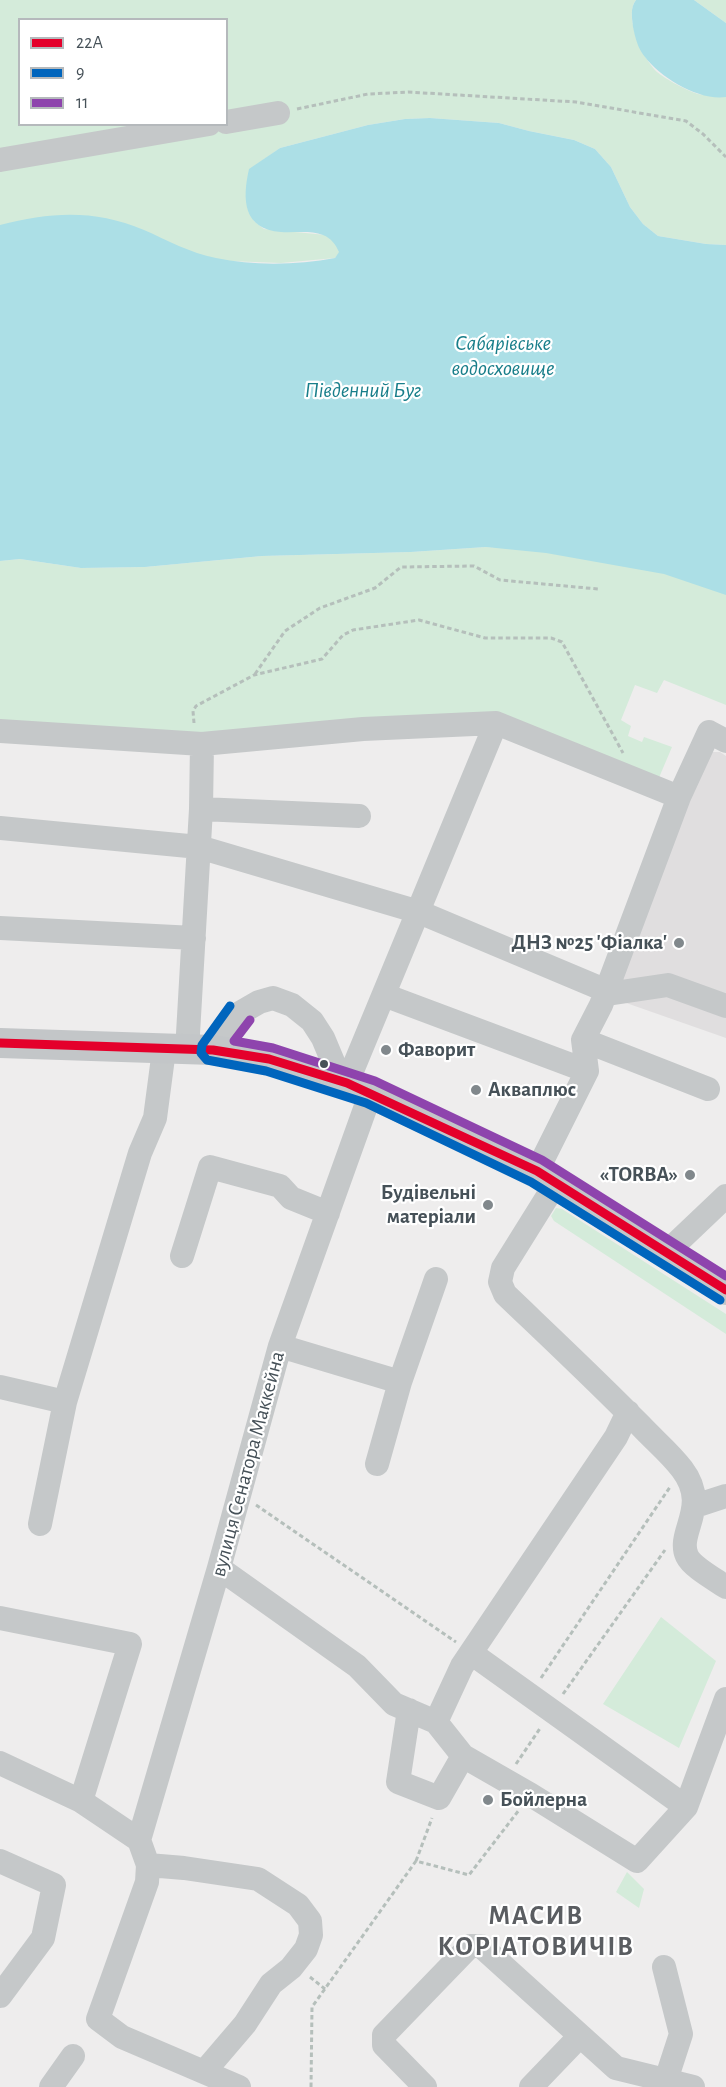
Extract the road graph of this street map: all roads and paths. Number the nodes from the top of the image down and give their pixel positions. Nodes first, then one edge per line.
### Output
1 (278, 113) joint
2 (228, 122) edge
3 (196, 126) edge
4 (726, 157) edge
5 (0, 160) edge
6 (598, 589) dead end
7 (254, 675) junction
8 (496, 723) junction
9 (0, 731) edge
10 (726, 741) edge
11 (202, 744) junction
12 (638, 780) junction
13 (680, 797) junction
14 (201, 809) junction
15 (359, 816) dead end
16 (0, 828) edge
17 (199, 847) junction
18 (419, 912) junction
19 (0, 928) edge
20 (194, 938) junction
21 (607, 991) junction
22 (384, 994) junction
23 (726, 1006) edge
24 (584, 1040) junction
25 (0, 1043) edge
26 (188, 1050) junction
27 (587, 1071) junction
28 (353, 1085) junction
29 (708, 1089) dead end
30 (547, 1177) junction
31 (726, 1196) edge
32 (328, 1213) junction
33 (667, 1252) junction
34 (182, 1256) dead end
35 (436, 1279) dead end
36 (726, 1290) edge
37 (280, 1346) junction
38 (400, 1382) junction
39 (0, 1387) edge
40 (65, 1402) junction
41 (628, 1412) junction
42 (376, 1464) dead end
43 (682, 1469) junction
44 (239, 1494) junction
45 (726, 1496) edge
46 (695, 1506) junction
47 (40, 1524) dead end
48 (668, 1545) dead end
49 (219, 1568) junction
50 (726, 1587) edge
51 (0, 1618) edge
52 (471, 1653) junction
53 (530, 1695) junction
54 (726, 1699) edge
55 (408, 1710) junction
56 (551, 1710) junction
57 (436, 1722) junction
58 (463, 1756) junction
59 (0, 1763) edge
60 (517, 1787) junction
61 (439, 1798) junction
62 (81, 1801) junction
63 (686, 1807) junction
64 (139, 1840) junction
65 (0, 1861) edge
66 (416, 1861) junction
67 (148, 1865) junction
68 (664, 1967) dead end
69 (0, 1996) edge
70 (580, 2036) junction
71 (73, 2056) dead end
72 (204, 2072) junction
73 (666, 2080) junction
74 (51, 2087) edge
75 (239, 2087) edge
76 (311, 2087) edge
77 (425, 2087) edge
78 (531, 2087) edge
79 (693, 2087) edge

1 - 2 street
1 - 4 path
3 - 5 street
6 - 7 path
7 - 11 path
7 - 12 path
8 - 11 street
8 - 12 street
8 - 18 street, вулиця Сенатора Маккейна
9 - 11 street
10 - 13 street
11 - 14 street
12 - 13 street
13 - 21 street
14 - 15 street
14 - 17 street
16 - 17 street
17 - 18 street
17 - 20 street
18 - 21 street
18 - 22 street, вулиця Сенатора Маккейна
19 - 20 street
20 - 26 street
21 - 23 street
21 - 24 street
22 - 27 street
22 - 28 street, вулиця Сенатора Маккейна
24 - 27 street
24 - 29 street
25 - 26 main road
26 - 28 main road
26 - 28 street
26 - 40 street
27 - 30 street
28 - 30 main road
28 - 32 street, вулиця Сенатора Маккейна
30 - 33 main road
30 - 41 street
31 - 33 street
32 - 34 street
32 - 37 street, вулиця Сенатора Маккейна
33 - 36 main road
35 - 38 street
37 - 38 street
37 - 44 street, вулиця Сенатора Маккейна
38 - 42 street
39 - 40 street
40 - 47 street
41 - 43 street
41 - 52 street
43 - 46 street
43 - 53 path
44 - 49 street, вулиця Сенатора Маккейна
44 - 52 path
45 - 46 street
46 - 50 street
48 - 56 path
49 - 55 street
49 - 64 street, вулиця Сенатора Маккейна
51 - 62 street
52 - 53 street
52 - 57 street
53 - 56 street
54 - 63 street
55 - 57 street
55 - 61 street
56 - 60 path
56 - 63 street
57 - 58 street
58 - 60 street
58 - 61 street
59 - 62 street
60 - 63 street
60 - 66 path
61 - 66 path
62 - 64 street
64 - 67 street
65 - 69 street
66 - 76 path
67 - 72 street
67 - 72 street
68 - 73 street
70 - 73 street
70 - 77 street
70 - 78 street
71 - 74 street
72 - 75 street
73 - 79 street

